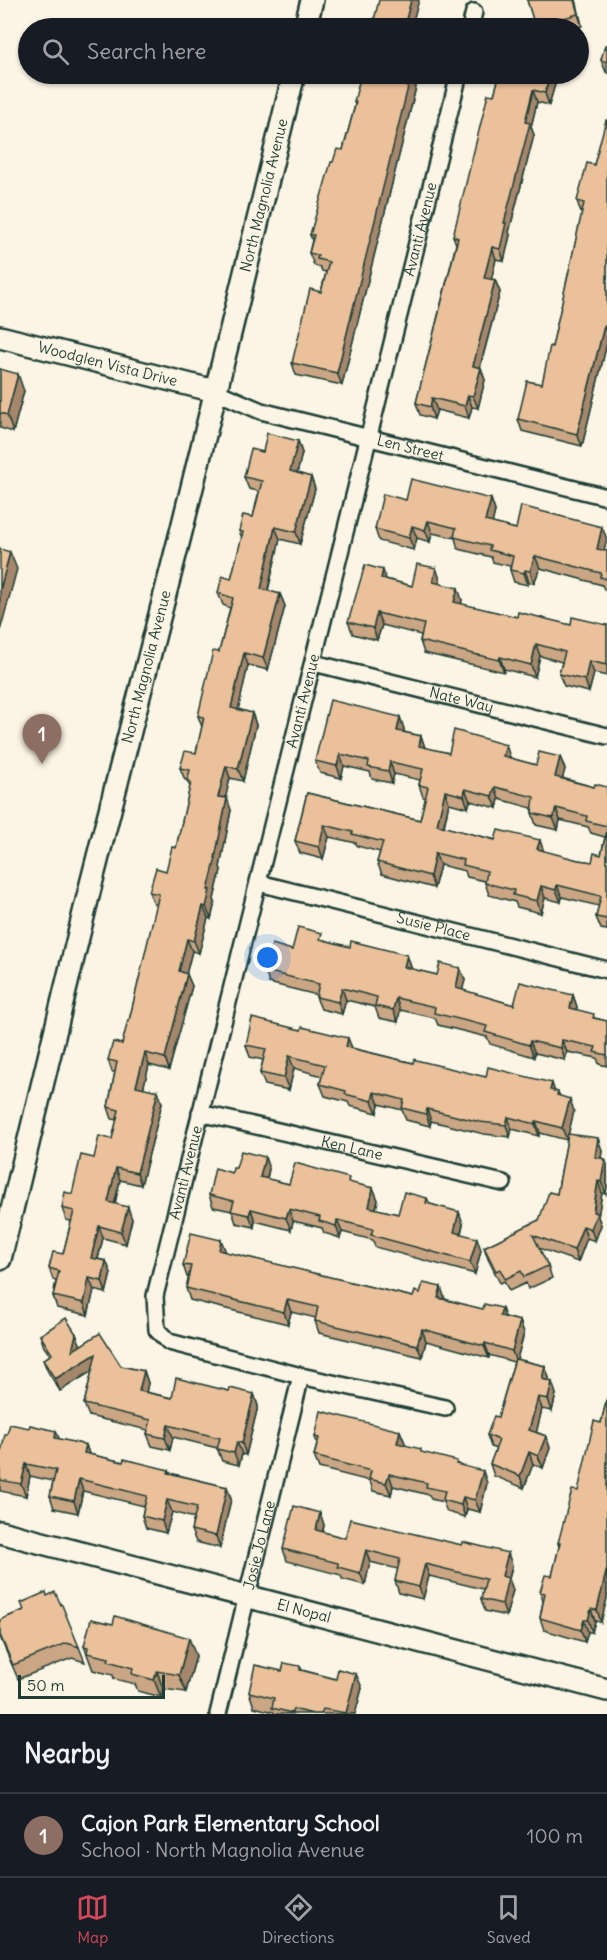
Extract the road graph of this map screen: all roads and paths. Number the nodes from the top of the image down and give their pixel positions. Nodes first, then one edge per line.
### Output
1 (312, 0) edge
2 (474, 12) dead end
3 (308, 18) edge
4 (472, 18) edge
5 (292, 84) edge
6 (457, 84) edge
7 (0, 337) edge
8 (215, 391) junction
9 (370, 437) junction
10 (607, 497) edge
11 (314, 663) junction
12 (607, 736) edge
13 (259, 883) junction
14 (607, 970) edge
15 (200, 1113) junction
16 (503, 1184) dead end
17 (0, 1259) edge
18 (301, 1376) junction
19 (445, 1408) dead end
20 (0, 1532) edge
21 (247, 1597) junction
22 (607, 1690) edge
23 (218, 1714) edge

1 - 3 main road
2 - 4 street
5 - 8 main road, North Magnolia Avenue
6 - 9 street, Avanti Avenue
7 - 8 main road, Woodglen Vista Drive
8 - 9 street, Len Street
8 - 17 main road, North Magnolia Avenue
9 - 10 street, Len Street
9 - 11 street, Avanti Avenue
11 - 12 street, Nate Way
11 - 13 street, Avanti Avenue
13 - 14 street, Susie Place
13 - 15 street, Avanti Avenue
15 - 16 street, Ken Lane
15 - 18 street, Avanti Avenue
18 - 19 street
18 - 21 street, Josie Jo Lane
20 - 21 main road, El Nopal
21 - 22 main road, El Nopal
21 - 23 street, Josie Jo Lane

